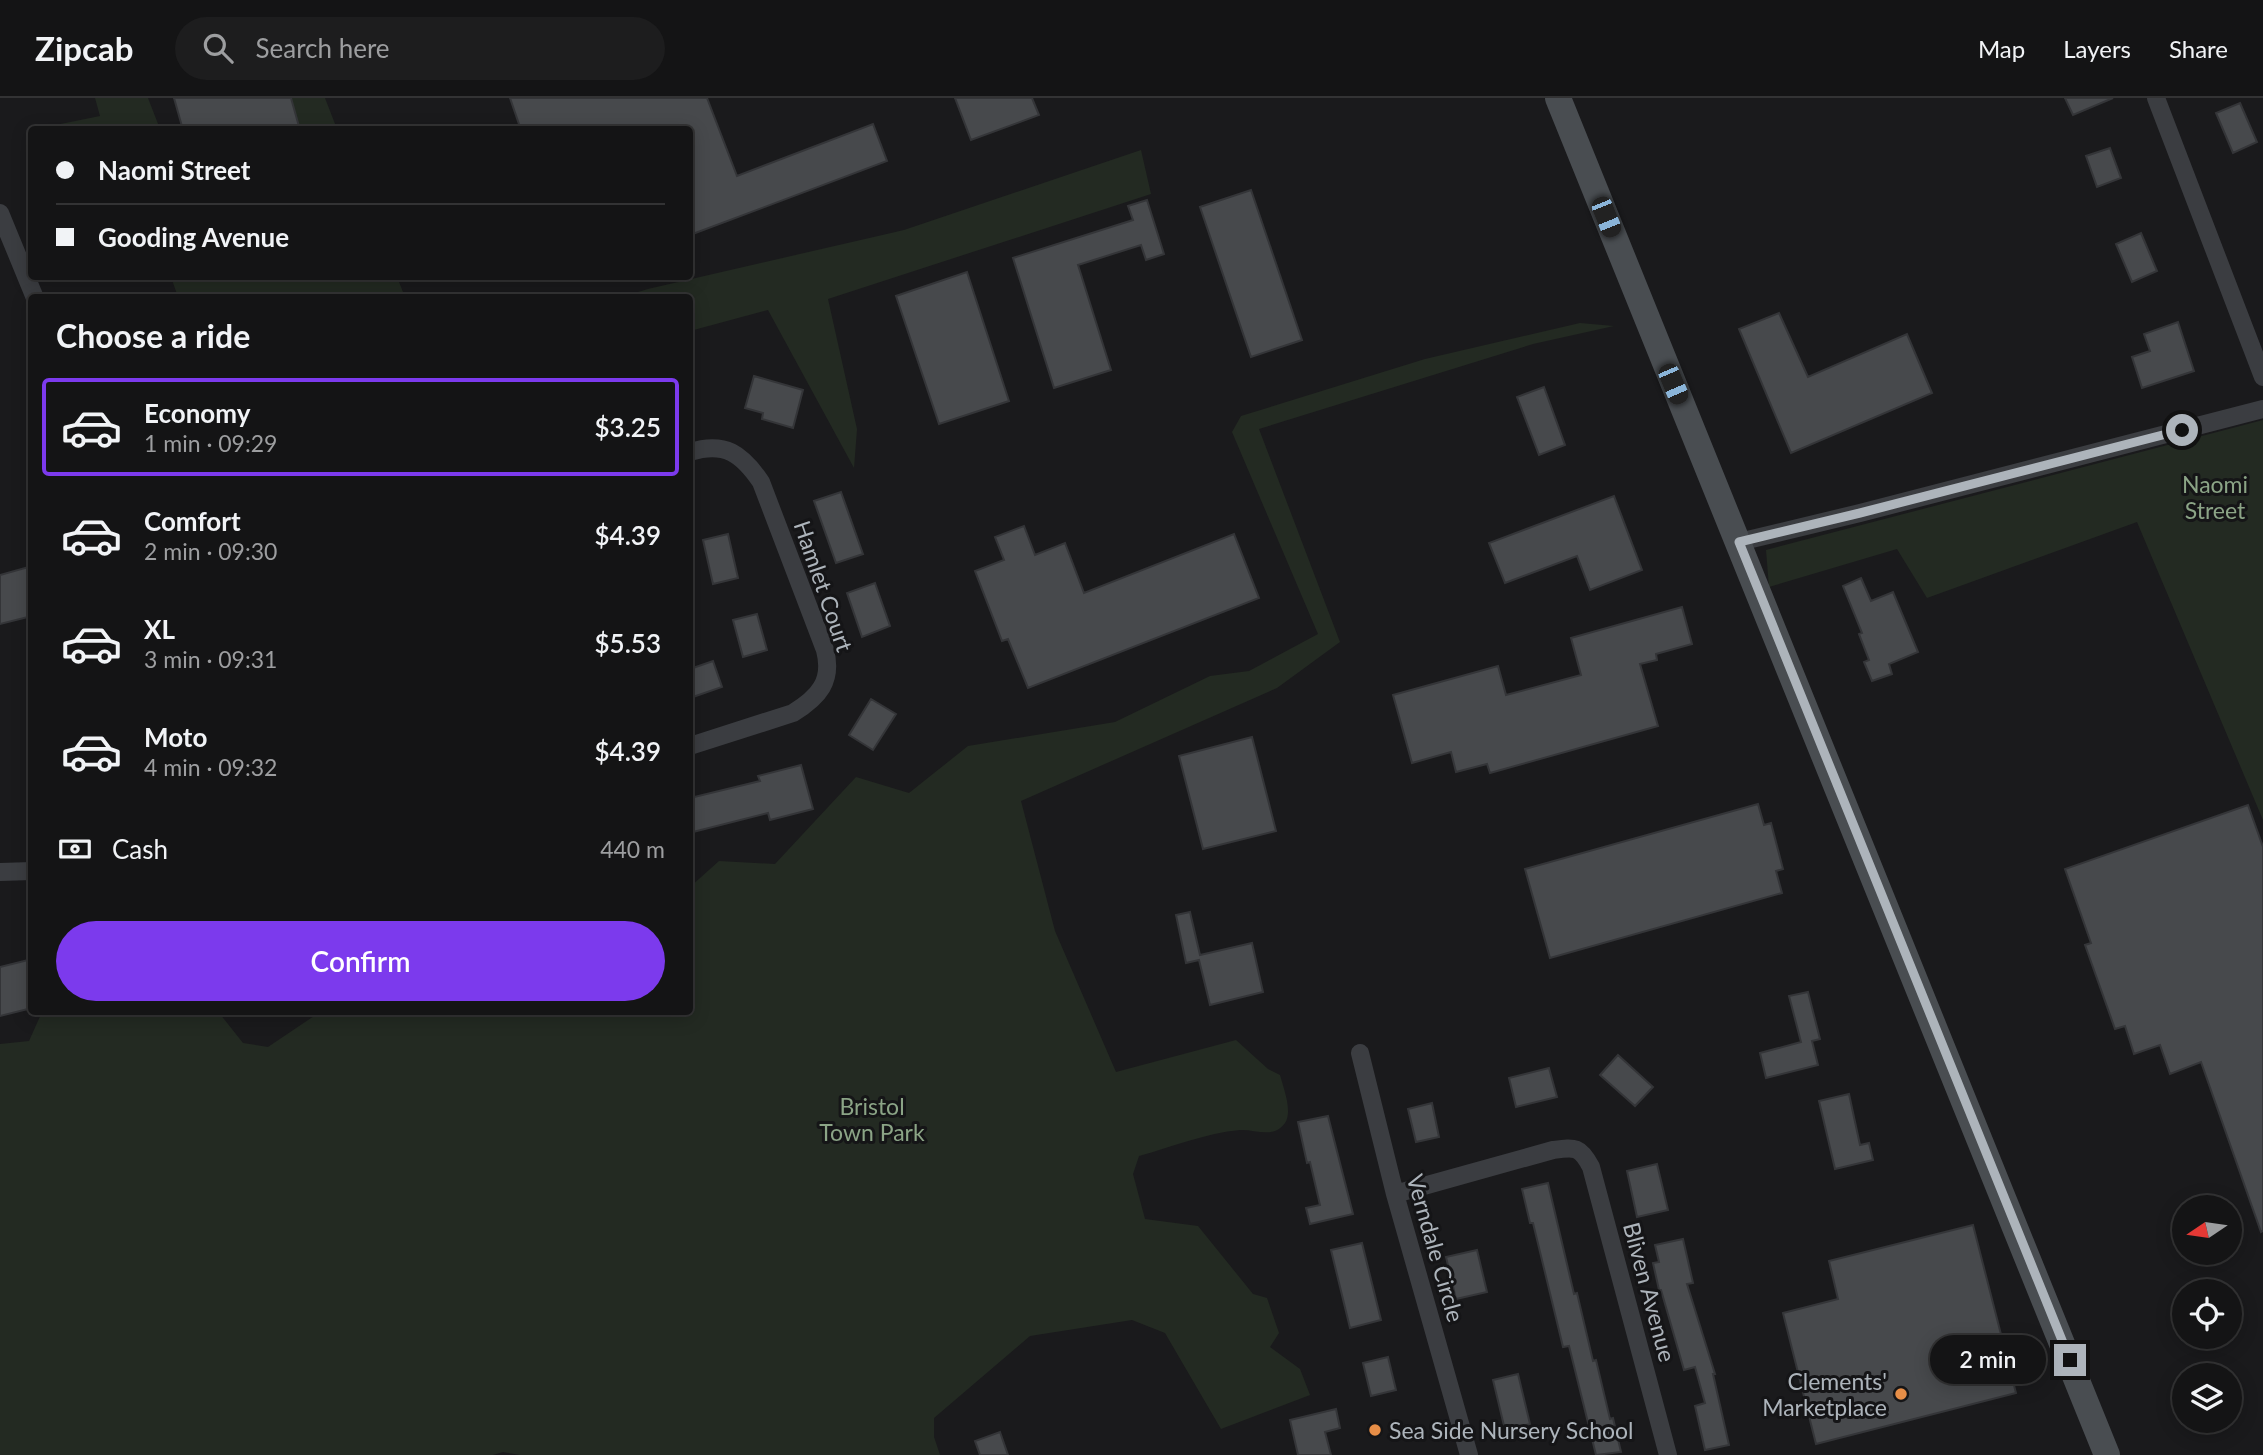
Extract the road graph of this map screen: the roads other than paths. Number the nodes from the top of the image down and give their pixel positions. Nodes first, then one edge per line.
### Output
1 (1559, 98) edge
2 (2156, 98) edge
3 (0, 213) edge
4 (33, 294) edge
5 (2263, 377) edge
6 (2263, 409) edge
7 (693, 452) edge
8 (1739, 542) junction
9 (693, 745) edge
10 (28, 871) edge
11 (0, 872) edge
12 (1360, 1053) dead end
13 (1395, 1194) junction
14 (1469, 1455) edge
15 (1668, 1455) edge
16 (2107, 1455) edge

1 - 8 main road
2 - 5 street
3 - 4 street
6 - 8 street
7 - 9 street, Hamlet Court
8 - 16 main road
10 - 11 street
12 - 13 street, Verndale Circle
13 - 14 street, Verndale Circle
13 - 15 street, Bliven Avenue

